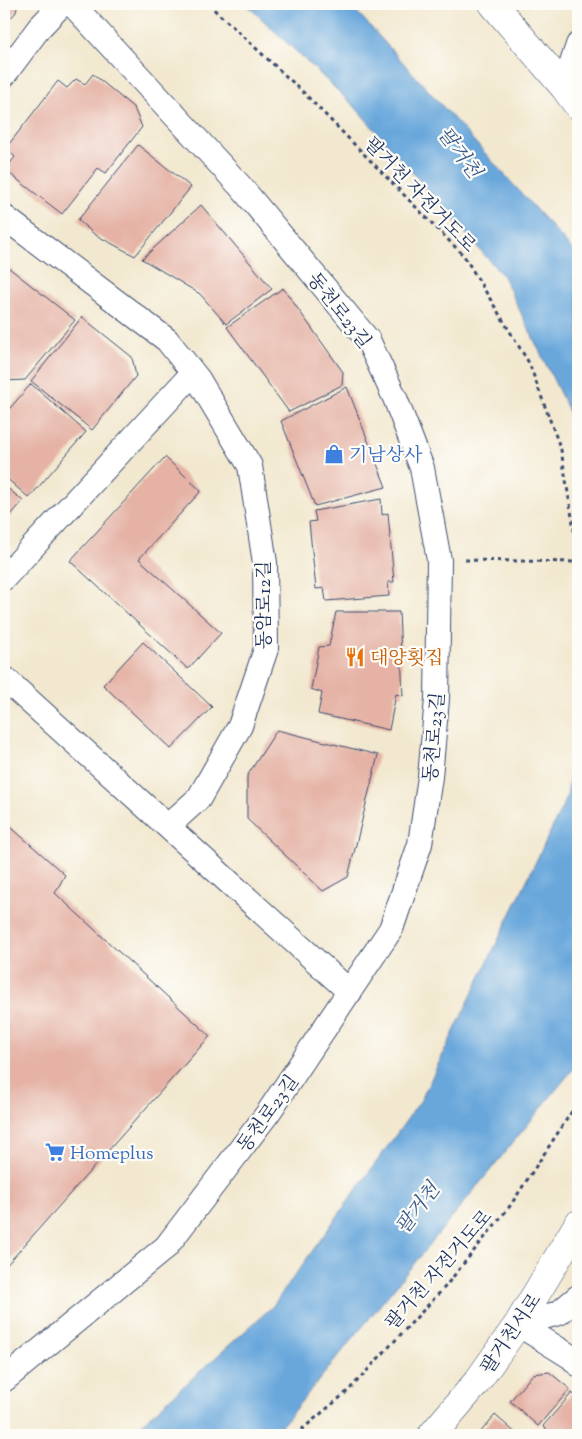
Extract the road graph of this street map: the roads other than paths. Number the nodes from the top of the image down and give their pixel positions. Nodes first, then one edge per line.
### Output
1 (62, 4) edge
2 (72, 4) edge
3 (493, 4) edge
4 (578, 44) edge
5 (4, 75) edge
6 (571, 96) edge
7 (4, 217) edge
8 (193, 373) junction
9 (4, 578) edge
10 (4, 678) edge
11 (168, 826) junction
12 (350, 992) junction
13 (578, 1224) edge
14 (578, 1297) edge
15 (518, 1324) junction
16 (578, 1364) edge
17 (4, 1380) edge
18 (432, 1435) edge

1 - 5 street
2 - 12 street, 동천로23길
3 - 6 main road
4 - 6 street
7 - 8 street, 동암로12길
8 - 9 street
8 - 11 street, 동암로12길
10 - 11 street
11 - 12 street
12 - 17 street, 동천로23길
13 - 15 main road, 팔거천서로
14 - 15 street
15 - 16 street
15 - 18 main road, 팔거천서로

